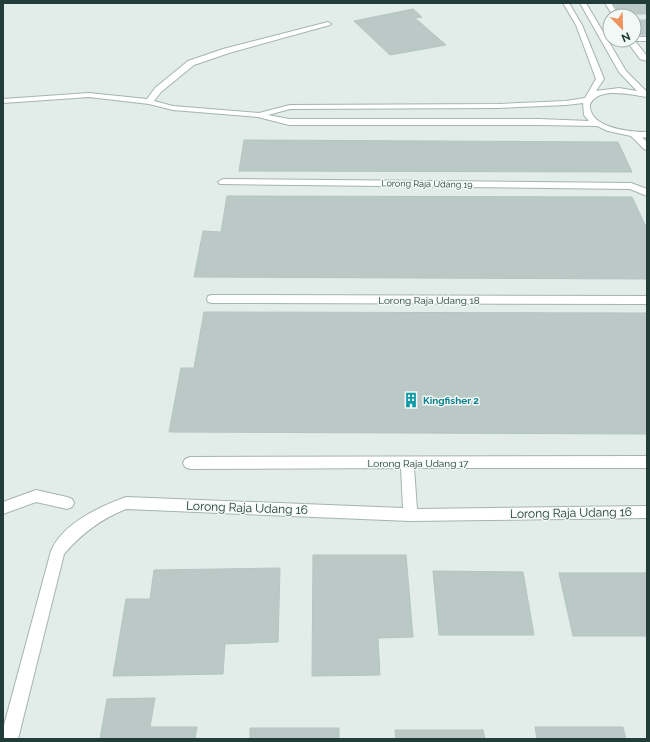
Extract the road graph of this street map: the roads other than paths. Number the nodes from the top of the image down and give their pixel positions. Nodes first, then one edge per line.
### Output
1 (566, 3) edge
2 (583, 3) edge
3 (328, 24) dead end
4 (637, 48) edge
5 (645, 58) edge
6 (647, 95) edge
7 (588, 100) junction
8 (3, 101) edge
9 (149, 102) junction
10 (258, 115) junction
11 (599, 124) junction
12 (634, 135) junction
13 (647, 135) edge
14 (647, 147) edge
15 (223, 182) dead end
16 (647, 193) edge
17 (212, 299) dead end
18 (647, 300) edge
19 (647, 462) edge
20 (190, 463) dead end
21 (407, 463) junction
22 (67, 502) dead end
23 (3, 508) edge
24 (647, 512) edge
25 (410, 515) junction
26 (9, 739) edge

1 - 7 street
2 - 6 street
3 - 9 street
4 - 5 street
6 - 7 street
7 - 10 street
7 - 11 street
8 - 9 street
9 - 10 street
10 - 11 street
11 - 12 street
12 - 13 street
12 - 14 street
15 - 16 street, Lorong Raja Udang 19
17 - 18 street, Lorong Raja Udang 18
19 - 21 street, Lorong Raja Udang 17
20 - 21 street, Lorong Raja Udang 17
21 - 25 street
22 - 23 street
24 - 25 street, Lorong Raja Udang 16
25 - 26 street, Lorong Raja Udang 16

